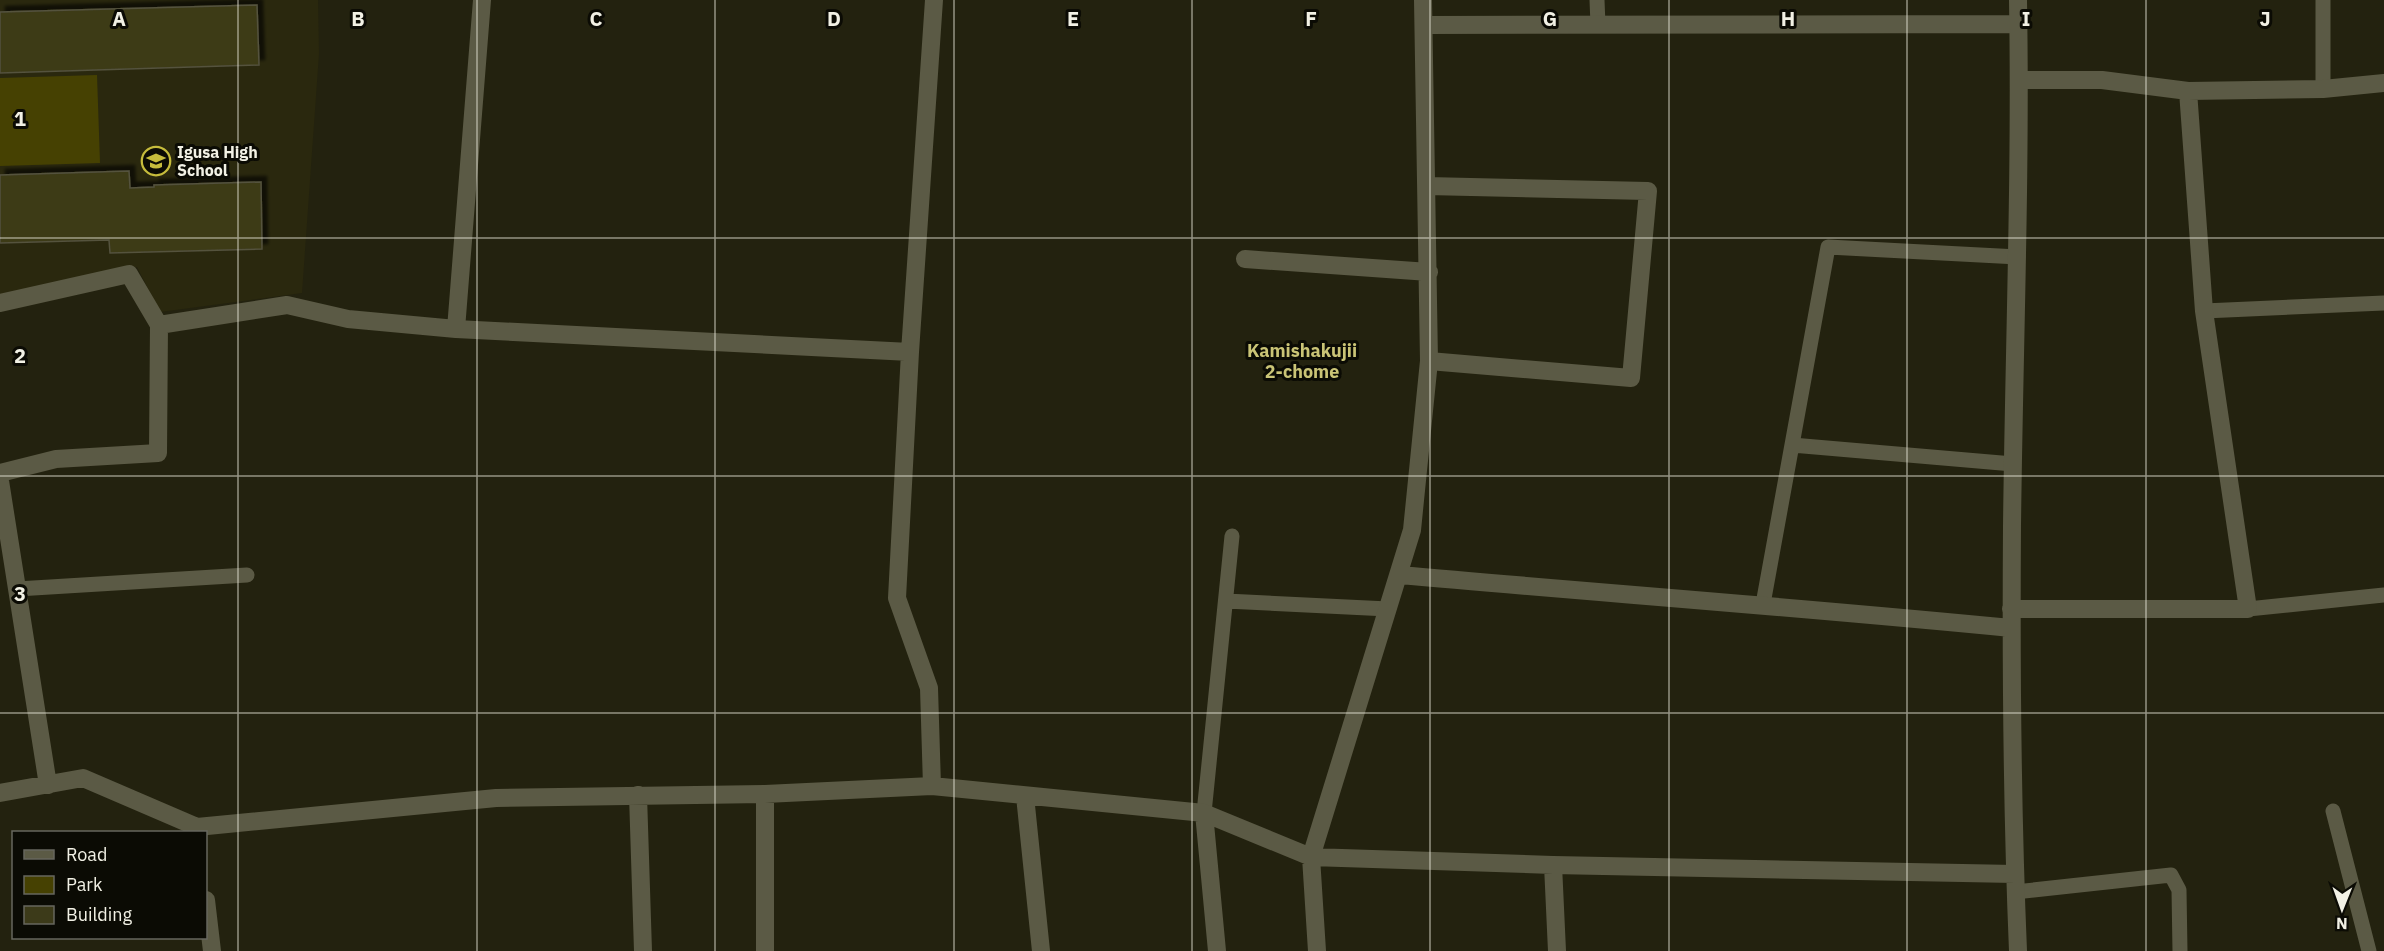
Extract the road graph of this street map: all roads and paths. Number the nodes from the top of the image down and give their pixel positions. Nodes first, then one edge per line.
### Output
1 (482, 0) edge
2 (934, 0) edge
3 (1423, 0) edge
4 (1597, 0) edge
5 (2018, 0) edge
6 (2323, 0) edge
7 (2019, 24) junction
8 (1424, 25) junction
9 (1598, 25) junction
10 (2019, 80) junction
11 (2384, 83) edge
12 (2323, 89) junction
13 (2188, 92) junction
14 (1427, 186) junction
15 (2018, 257) junction
16 (1245, 259) dead end
17 (1429, 272) junction
18 (0, 303) edge
19 (2384, 303) edge
20 (2204, 311) junction
21 (159, 325) junction
22 (456, 329) junction
23 (910, 352) junction
24 (1429, 361) junction
25 (1792, 445) junction
26 (2013, 464) junction
27 (0, 473) edge
28 (0, 481) edge
29 (1232, 536) dead end
30 (247, 575) dead end
31 (1399, 575) junction
32 (17, 589) junction
33 (2384, 595) edge
34 (1226, 601) junction
35 (1763, 604) junction
36 (1388, 609) junction
37 (2248, 609) junction
38 (2011, 618) junction
39 (48, 785) junction
40 (932, 786) junction
41 (0, 793) edge
42 (765, 794) junction
43 (638, 795) junction
44 (1025, 796) junction
45 (2333, 811) dead end
46 (1204, 813) junction
47 (197, 830) edge
48 (1311, 857) junction
49 (1553, 866) junction
50 (2015, 883) junction
51 (207, 908) edge
52 (212, 951) edge
53 (643, 951) edge
54 (765, 951) edge
55 (1041, 951) edge
56 (1217, 951) edge
57 (1317, 951) edge
58 (1557, 951) edge
59 (2018, 951) edge
60 (2180, 951) edge
61 (2369, 951) edge

1 - 22 street
2 - 23 street
3 - 8 street
4 - 9 lane
5 - 7 street
6 - 12 lane
7 - 9 street
7 - 10 street
8 - 9 street
8 - 14 street
10 - 13 street
10 - 15 street
11 - 12 street
12 - 13 street
13 - 20 street
14 - 17 street
14 - 24 street
15 - 25 lane
15 - 26 street
16 - 17 street
17 - 24 street
18 - 21 street
19 - 20 lane
20 - 37 street
21 - 22 street
21 - 27 street
22 - 23 street
23 - 40 street
24 - 31 street
25 - 26 lane
25 - 35 lane
26 - 38 street
28 - 32 street
29 - 34 lane
30 - 32 lane
31 - 35 street
31 - 36 street
32 - 39 street
33 - 37 lane
34 - 36 lane
34 - 46 lane
35 - 38 street
36 - 48 street
37 - 38 street
38 - 50 street
39 - 41 street
39 - 47 street
40 - 42 street
40 - 44 street
42 - 43 street
42 - 54 street
43 - 47 street
43 - 53 street
44 - 46 street
44 - 55 street
45 - 61 lane
46 - 48 street
46 - 56 street
48 - 49 street
48 - 57 street
49 - 50 street
49 - 58 street
50 - 59 street
50 - 60 lane
51 - 52 street

